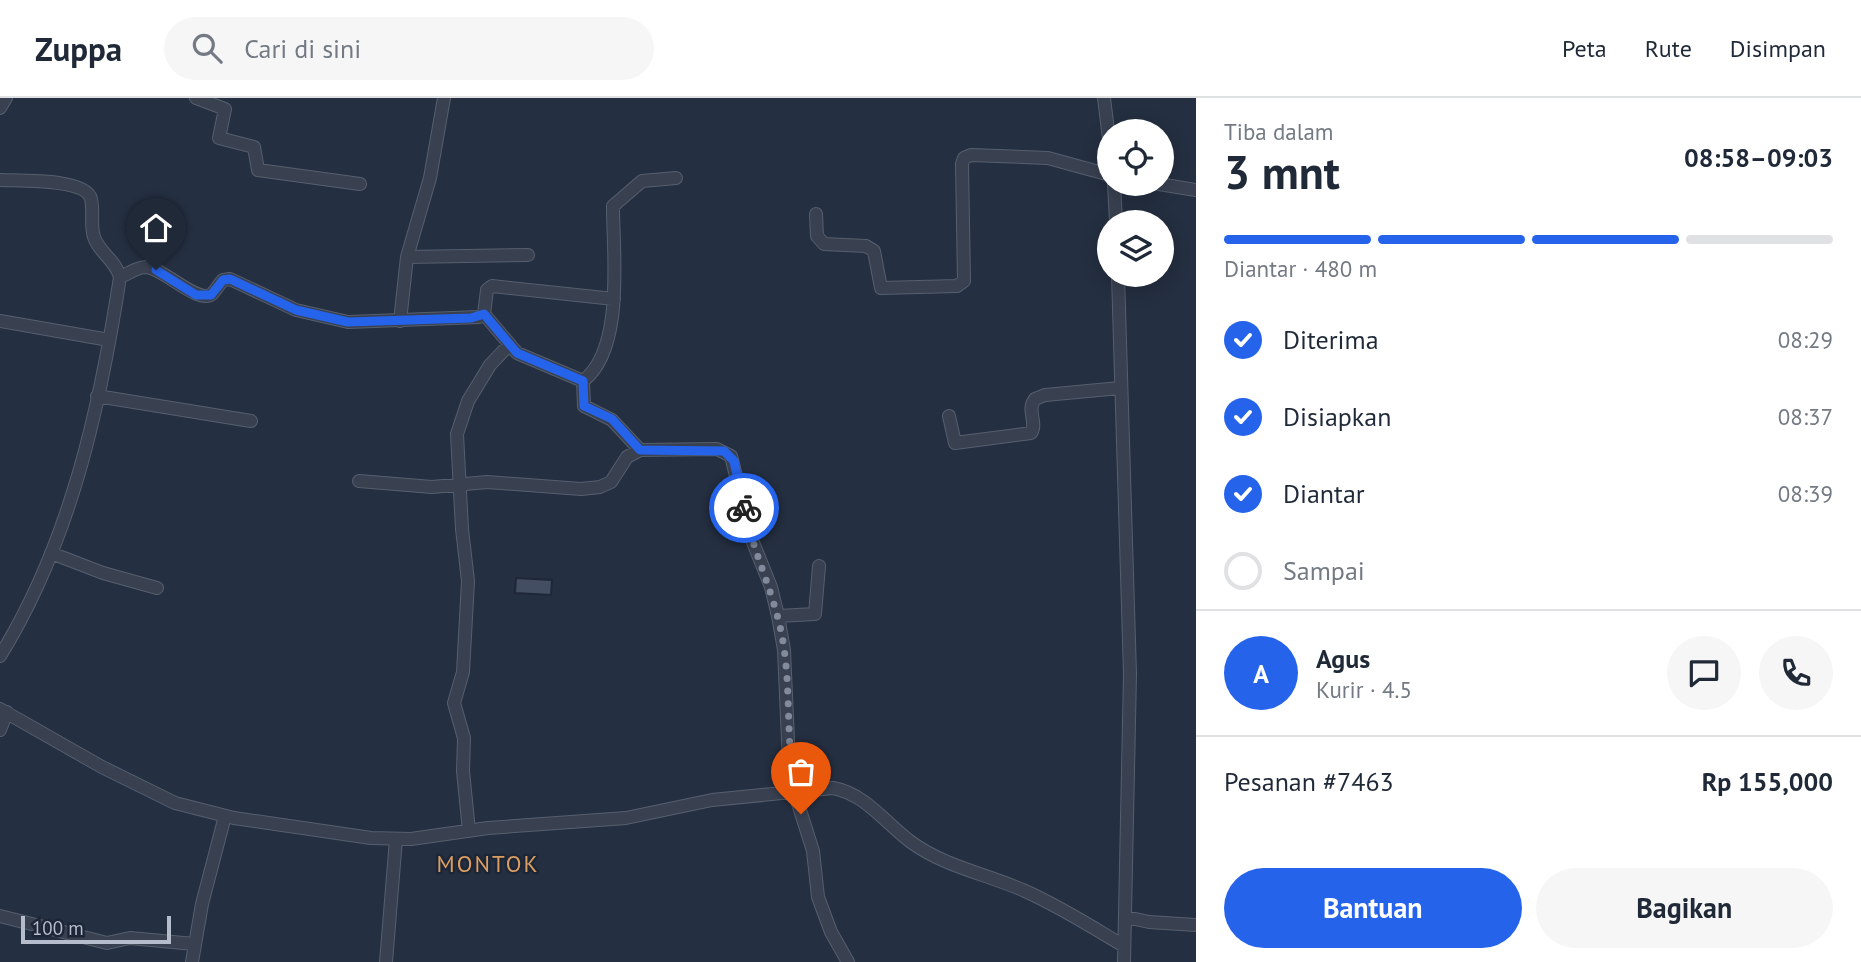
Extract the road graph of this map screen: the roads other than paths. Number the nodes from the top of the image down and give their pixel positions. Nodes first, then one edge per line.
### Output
1 (6, 98) edge
2 (196, 98) edge
3 (444, 98) edge
4 (1104, 98) edge
5 (226, 103) edge
6 (0, 108) edge
7 (1107, 119) edge
8 (1097, 171) edge
9 (676, 178) dead end
10 (0, 180) edge
11 (359, 184) dead end
12 (1174, 186) edge
13 (1196, 190) edge
14 (816, 214) dead end
15 (528, 255) dead end
16 (407, 257) junction
17 (120, 277) junction
18 (1118, 287) edge
19 (614, 299) junction
20 (484, 314) junction
21 (0, 321) edge
22 (400, 321) junction
23 (109, 340) junction
24 (509, 346) junction
25 (583, 381) junction
26 (1120, 388) junction
27 (97, 396) junction
28 (949, 416) dead end
29 (251, 421) dead end
30 (640, 450) junction
31 (359, 481) dead end
32 (461, 483) junction
33 (51, 553) junction
34 (819, 566) dead end
35 (157, 589) dead end
36 (779, 616) junction
37 (0, 656) edge
38 (3, 711) edge
39 (0, 730) edge
40 (794, 791) junction
41 (225, 816) junction
42 (469, 831) junction
43 (396, 839) junction
44 (0, 916) edge
45 (1126, 917) junction
46 (1196, 925) edge
47 (194, 944) junction
48 (1124, 946) junction
49 (192, 962) edge
50 (386, 962) edge
51 (848, 962) edge
52 (1124, 962) edge

1 - 6 street
2 - 5 street
3 - 16 street
4 - 7 street
5 - 11 street
8 - 14 street
9 - 19 street
10 - 17 street
12 - 13 street
15 - 16 street
16 - 22 street
17 - 22 street
17 - 23 street
18 - 26 street
19 - 20 street
19 - 25 street
20 - 22 street
20 - 24 street
21 - 23 street
23 - 27 street
24 - 25 street
24 - 32 street
25 - 30 street
26 - 28 street
26 - 45 street
27 - 29 street
27 - 33 street
30 - 32 street
30 - 36 street
31 - 32 street
32 - 42 street
33 - 35 street
33 - 37 street
34 - 36 street
36 - 40 street
38 - 39 street
38 - 41 street
40 - 42 street
40 - 48 street
40 - 51 street
41 - 43 street
41 - 47 street
42 - 43 street
43 - 50 street
44 - 47 street
45 - 46 street
45 - 48 street
47 - 49 street
48 - 52 street

